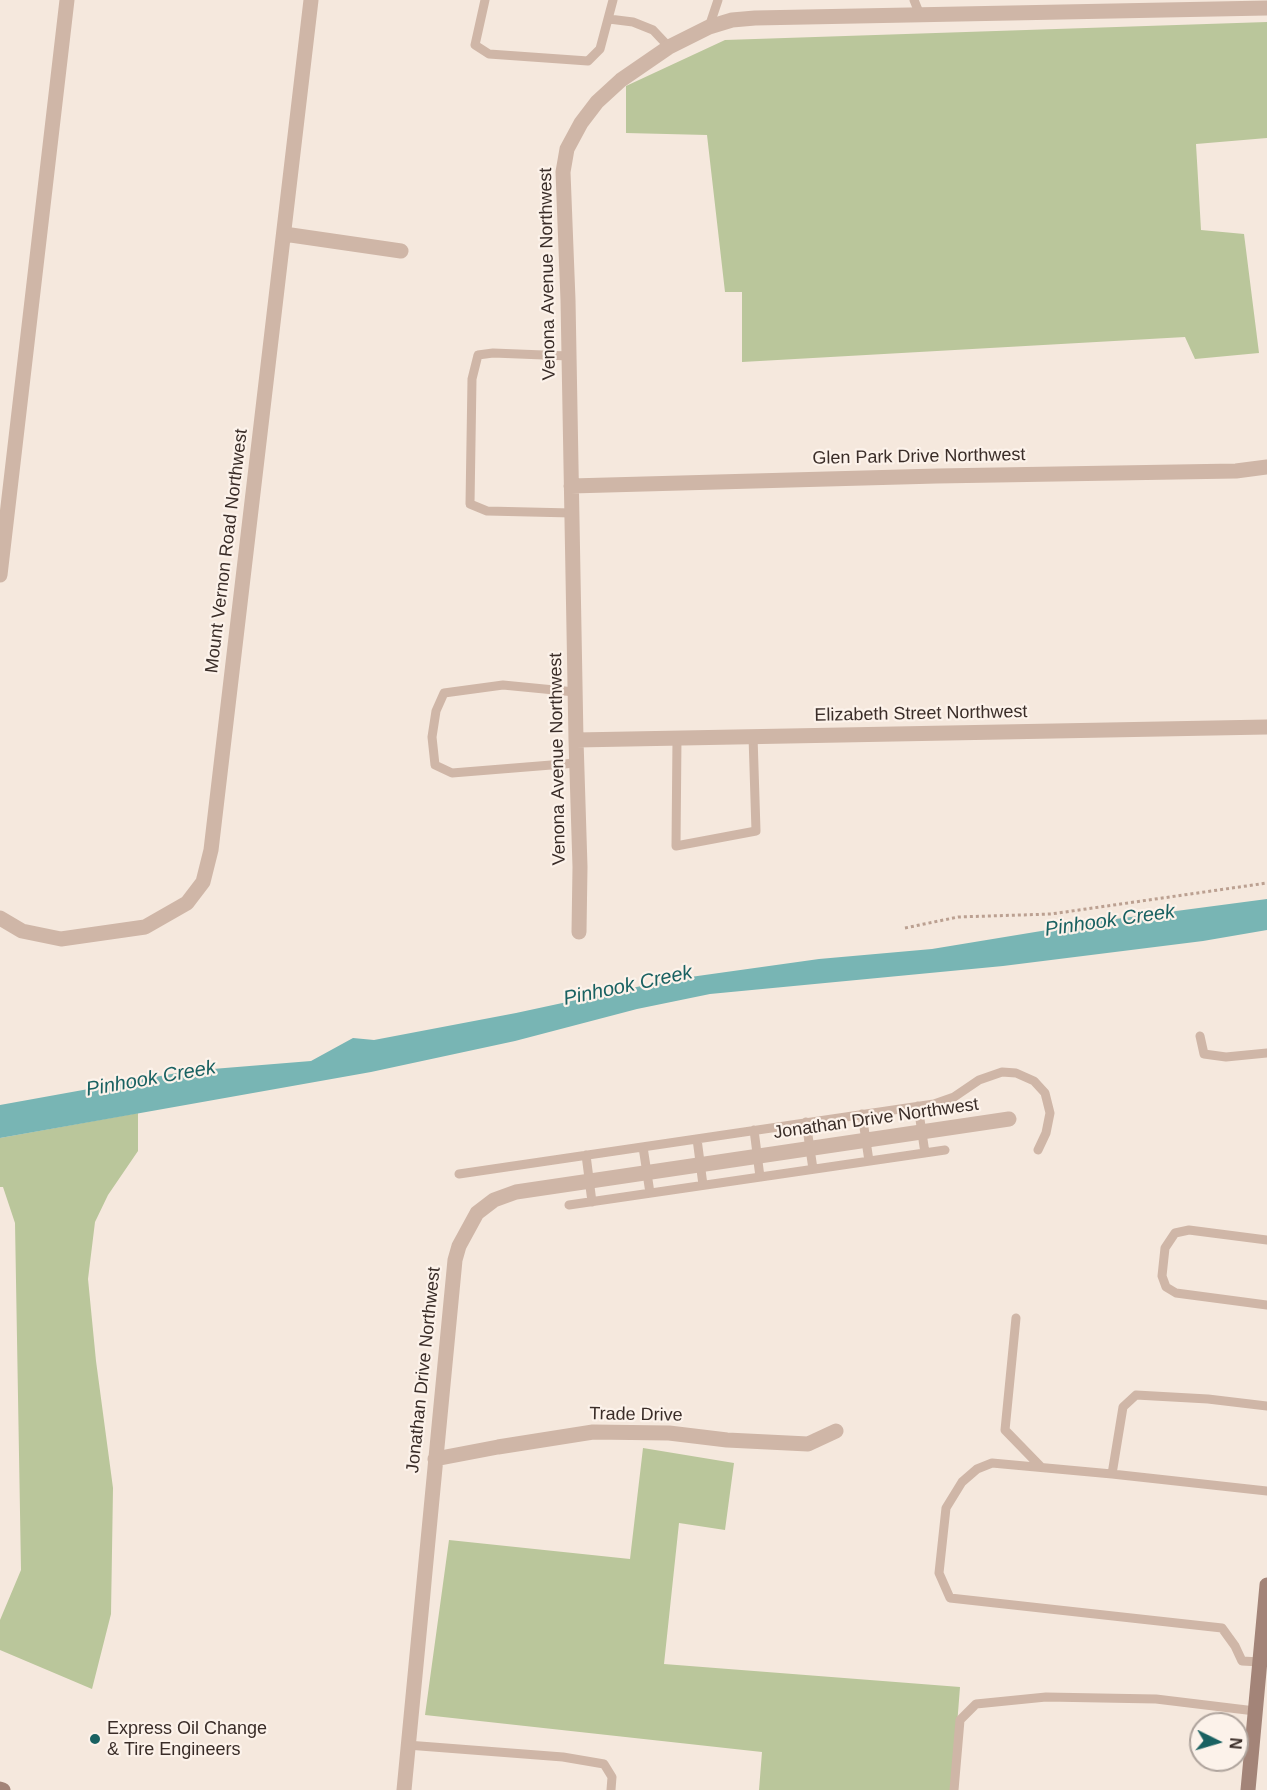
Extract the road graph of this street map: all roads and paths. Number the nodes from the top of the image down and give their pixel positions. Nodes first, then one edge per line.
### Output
1 (67, 0) edge
2 (311, 0) edge
3 (485, 0) edge
4 (613, 0) edge
5 (718, 0) edge
6 (1220, 5) edge
7 (1073, 6) edge
8 (1105, 6) edge
9 (1261, 6) edge
10 (917, 7) edge
11 (609, 19) junction
12 (709, 27) junction
13 (669, 47) junction
14 (284, 234) junction
15 (401, 251) dead end
16 (569, 356) junction
17 (1267, 467) edge
18 (571, 486) junction
19 (572, 513) junction
20 (0, 575) edge
21 (575, 692) junction
22 (1267, 727) edge
23 (753, 736) junction
24 (677, 738) junction
25 (576, 740) junction
26 (576, 763) junction
27 (1267, 883) edge
28 (0, 918) edge
29 (905, 927) dead end
30 (579, 932) dead end
31 (1200, 1036) dead end
32 (1267, 1053) edge
33 (918, 1106) junction
34 (862, 1114) junction
35 (1009, 1119) dead end
36 (806, 1122) junction
37 (754, 1130) junction
38 (922, 1132) junction
39 (697, 1138) junction
40 (866, 1140) junction
41 (643, 1147) junction
42 (810, 1148) junction
43 (945, 1149) dead end
44 (1038, 1150) dead end
45 (925, 1153) junction
46 (586, 1155) junction
47 (758, 1156) junction
48 (869, 1161) junction
49 (700, 1165) junction
50 (813, 1169) junction
51 (647, 1173) junction
52 (459, 1174) dead end
53 (760, 1177) junction
54 (590, 1181) junction
55 (703, 1185) junction
56 (650, 1193) junction
57 (592, 1202) junction
58 (569, 1205) dead end
59 (1267, 1240) edge
60 (1267, 1305) edge
61 (1016, 1318) dead end
62 (1267, 1406) edge
63 (836, 1431) dead end
64 (435, 1460) junction
65 (1041, 1467) junction
66 (1112, 1474) junction
67 (1267, 1491) edge
68 (1267, 1585) edge
69 (1266, 1602) edge
70 (1260, 1662) junction
71 (1256, 1711) junction
72 (407, 1745) junction
73 (404, 1790) edge
74 (611, 1790) edge
75 (954, 1790) edge
76 (1248, 1790) edge

1 - 20 street
2 - 14 street, Mount Vernon Road Northwest
3 - 11 lane
4 - 11 lane
5 - 12 lane
6 - 8 street, Venona Avenue Northwest
6 - 9 street, Venona Avenue Northwest
7 - 8 street, Venona Avenue Northwest
7 - 10 street, Venona Avenue Northwest
10 - 12 street, Venona Avenue Northwest
11 - 13 lane
12 - 13 street, Venona Avenue Northwest
13 - 16 street, Venona Avenue Northwest
14 - 15 street
14 - 28 street, Mount Vernon Road Northwest
16 - 18 street, Venona Avenue Northwest
16 - 19 lane
17 - 18 street, Glen Park Drive Northwest
18 - 19 street, Venona Avenue Northwest
19 - 21 street, Venona Avenue Northwest
21 - 25 street, Venona Avenue Northwest
21 - 26 lane
22 - 23 street, Elizabeth Street Northwest
23 - 24 street, Elizabeth Street Northwest
23 - 24 lane
24 - 25 street, Elizabeth Street Northwest
25 - 26 street, Venona Avenue Northwest
26 - 30 street, Venona Avenue Northwest
27 - 29 path
31 - 32 lane
33 - 34 lane
33 - 38 lane
33 - 44 lane
34 - 36 lane
34 - 40 lane
35 - 38 street, Jonathan Drive Northwest
36 - 37 lane
36 - 42 lane
37 - 39 lane
37 - 47 lane
38 - 40 street, Jonathan Drive Northwest
38 - 45 lane
39 - 41 lane
39 - 49 lane
40 - 42 street, Jonathan Drive Northwest
40 - 48 lane
41 - 46 lane
41 - 51 lane
42 - 47 street, Jonathan Drive Northwest
42 - 50 lane
43 - 45 lane
45 - 48 lane
46 - 52 lane
46 - 54 lane
47 - 49 street, Jonathan Drive Northwest
47 - 53 lane
48 - 50 lane
49 - 51 street, Jonathan Drive Northwest
49 - 55 lane
50 - 53 lane
51 - 54 street, Jonathan Drive Northwest
51 - 56 lane
53 - 55 lane
54 - 57 lane
54 - 64 street, Jonathan Drive Northwest
55 - 56 lane
56 - 57 lane
57 - 58 lane
59 - 60 lane
61 - 65 lane
62 - 66 lane
63 - 64 street, Trade Drive
64 - 72 street, Jonathan Drive Northwest
65 - 66 lane
65 - 70 lane
66 - 67 lane
68 - 69 street
69 - 70 street
70 - 71 street
71 - 75 lane
71 - 76 street
72 - 73 street, Jonathan Drive Northwest
72 - 74 lane

